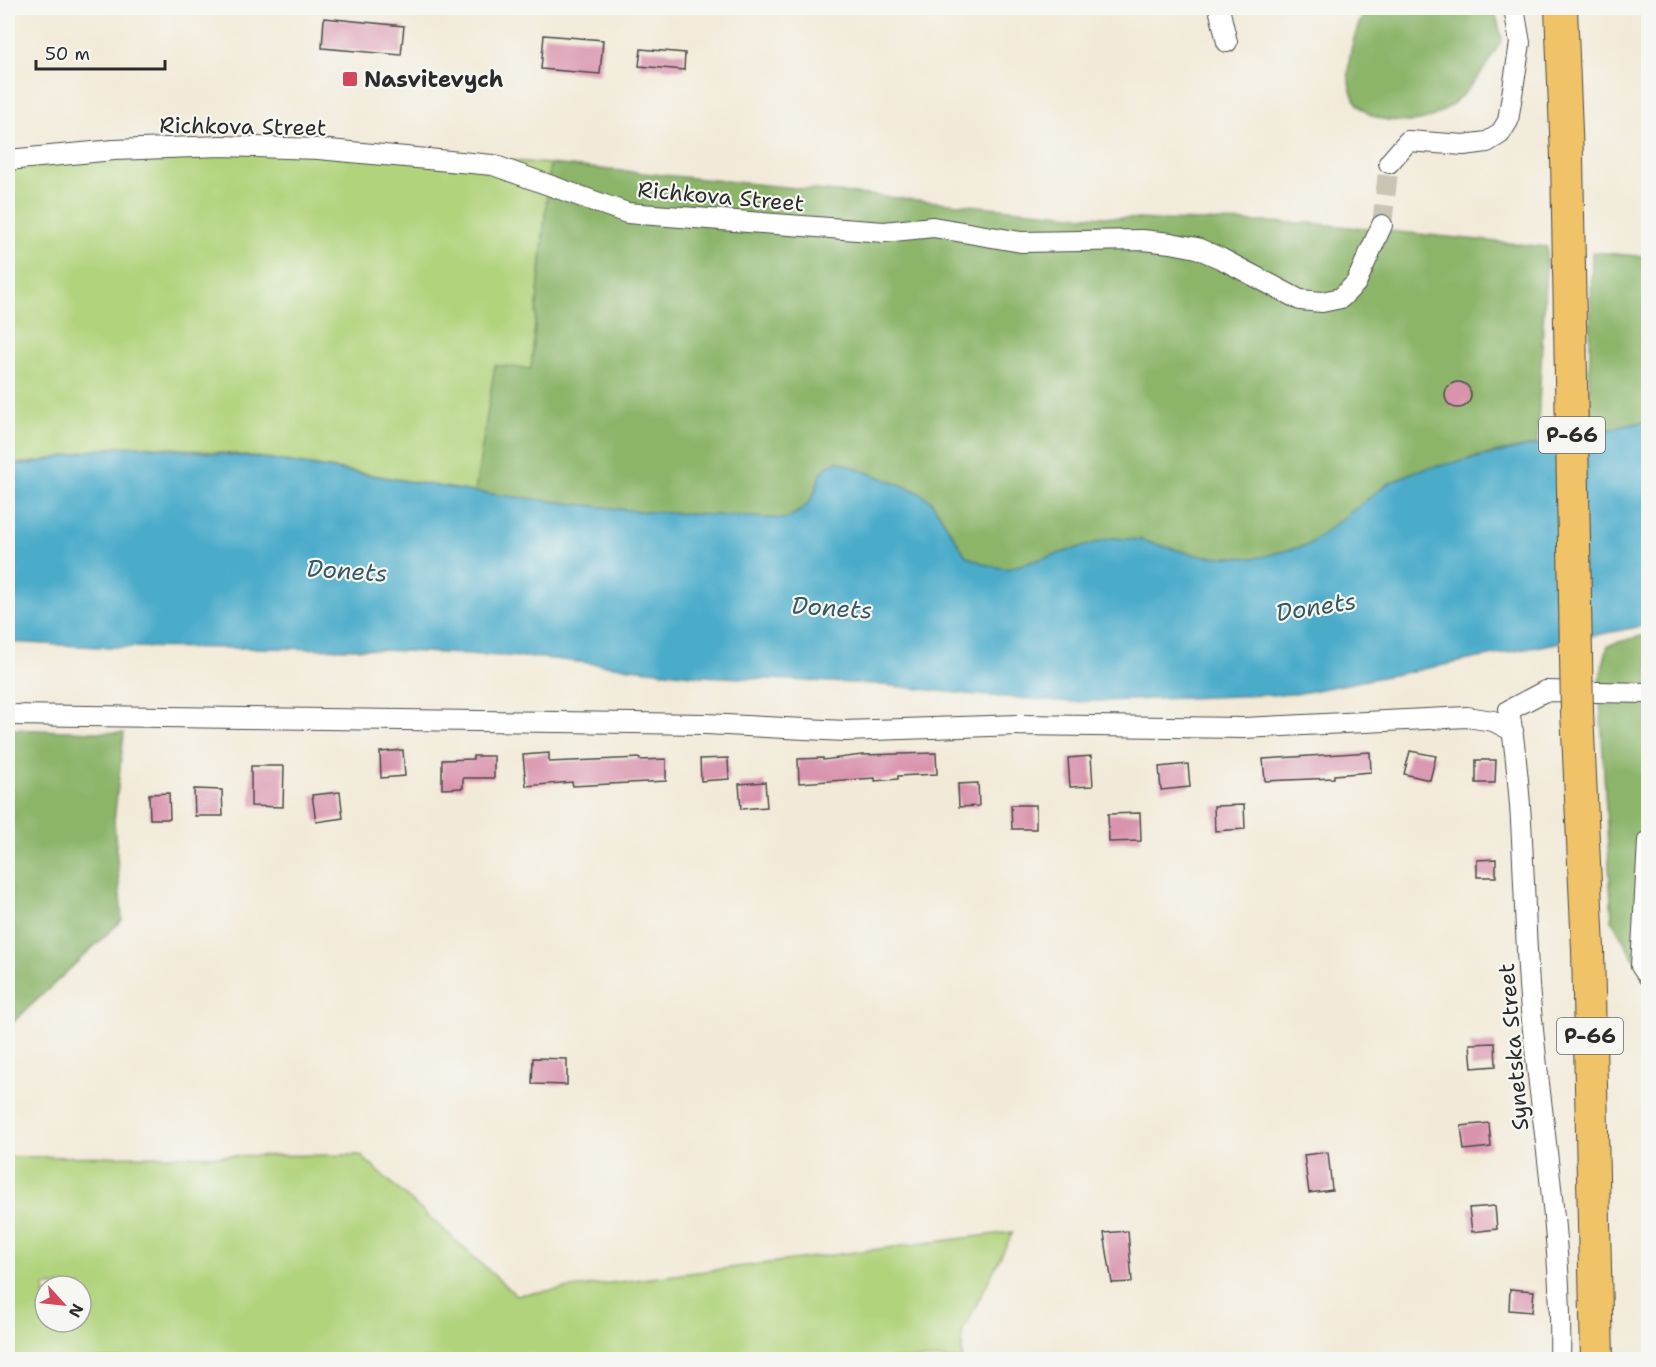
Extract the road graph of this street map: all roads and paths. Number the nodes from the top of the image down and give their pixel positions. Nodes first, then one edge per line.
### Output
1 (1219, 8) edge
2 (1514, 8) edge
3 (1561, 8) edge
4 (1227, 42) dead end
5 (8, 160) edge
6 (1389, 163) tunnel mouth
7 (1382, 225) tunnel mouth
8 (1648, 693) edge
9 (8, 715) edge
10 (1513, 731) junction
11 (1648, 841) edge
12 (1648, 976) edge
13 (1560, 1359) edge
14 (1597, 1359) edge

1 - 4 street
2 - 6 street
3 - 14 main road, Р-66, bridge
5 - 7 street, Richkova Street
8 - 10 street, Synetska Street
9 - 10 street
10 - 13 street, Synetska Street
11 - 12 street

